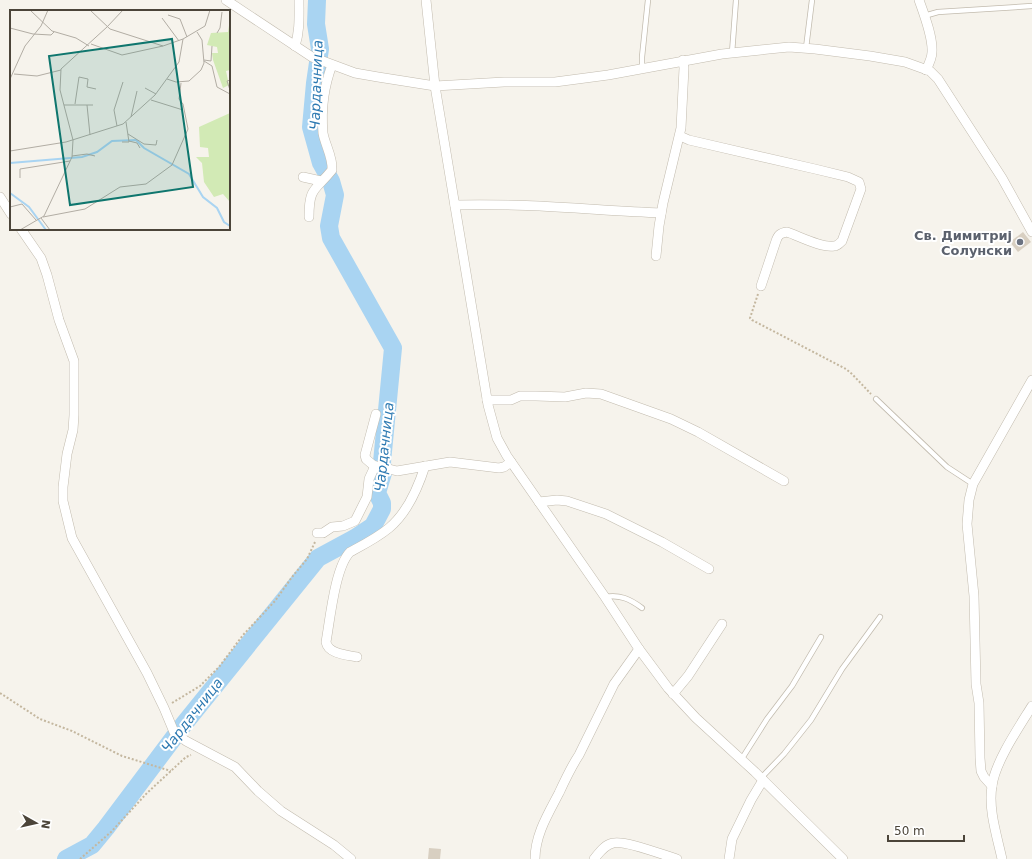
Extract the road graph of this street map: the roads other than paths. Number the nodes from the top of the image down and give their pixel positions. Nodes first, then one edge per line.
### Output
1 (226, 0) edge
2 (299, 0) edge
3 (426, 0) edge
4 (648, 0) edge
5 (736, 0) edge
6 (812, 0) edge
7 (919, 0) edge
8 (1032, 6) edge
9 (924, 16) junction
10 (295, 46) junction
11 (806, 48) junction
12 (732, 53) junction
13 (683, 60) junction
14 (327, 63) junction
15 (642, 67) junction
16 (926, 70) junction
17 (435, 86) junction
18 (680, 136) junction
19 (303, 177) dead end
20 (325, 177) junction
21 (0, 197) edge
22 (455, 205) junction
23 (10, 212) edge
24 (661, 213) junction
25 (310, 217) dead end
26 (22, 230) edge
27 (1032, 232) edge
28 (656, 256) dead end
29 (760, 286) road end
30 (1032, 380) edge
31 (876, 399) road end
32 (487, 400) junction
33 (376, 414) dead end
34 (511, 462) junction
35 (425, 466) junction
36 (380, 467) junction
37 (784, 481) dead end
38 (973, 484) junction
39 (539, 502) junction
40 (317, 533) road end
41 (709, 569) dead end
42 (605, 597) junction
43 (642, 608) dead end
44 (880, 617) dead end
45 (722, 624) dead end
46 (821, 637) dead end
47 (639, 649) junction
48 (357, 657) dead end
49 (673, 694) junction
50 (1032, 706) edge
51 (741, 760) junction
52 (762, 779) junction
53 (992, 786) junction
54 (352, 859) edge
55 (535, 859) edge
56 (594, 859) edge
57 (677, 859) edge
58 (729, 859) edge
59 (843, 859) edge
60 (1002, 859) edge

1 - 10 street
2 - 10 street
3 - 17 street
4 - 15 lane
5 - 12 lane
6 - 11 lane
7 - 9 street
8 - 9 lane
9 - 16 street
10 - 14 street
11 - 12 street
11 - 16 street
12 - 13 street
13 - 15 street
13 - 18 street
14 - 17 street
14 - 20 street
15 - 17 street
16 - 27 street
17 - 22 street
18 - 24 street
18 - 29 street
19 - 20 street
20 - 25 street
21 - 23 street
22 - 24 street
22 - 32 street
24 - 28 street
26 - 54 street
30 - 38 street
31 - 38 lane
32 - 34 street
32 - 37 street
33 - 36 street
34 - 35 street
34 - 39 street
35 - 36 street
35 - 48 street
36 - 40 street
38 - 53 street
39 - 41 street
39 - 42 street
42 - 43 lane
42 - 47 street
44 - 52 lane
45 - 49 street
46 - 51 lane
47 - 49 street
47 - 55 street
49 - 51 street
50 - 53 street
51 - 52 street
52 - 58 street
52 - 59 street
53 - 60 street
56 - 57 street

